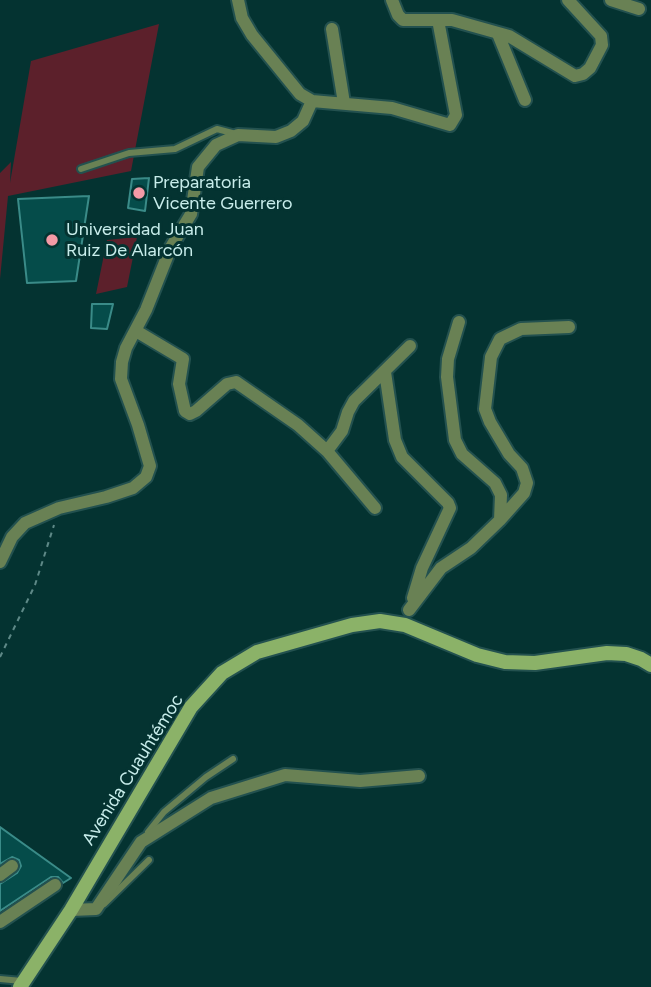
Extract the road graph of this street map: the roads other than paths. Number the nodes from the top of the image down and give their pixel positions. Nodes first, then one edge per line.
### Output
1 (238, 0) edge
2 (392, 0) edge
3 (568, 0) edge
4 (611, 0) edge
5 (639, 9) dead end
6 (438, 20) junction
7 (332, 29) dead end
8 (498, 34) junction
9 (525, 100) dead end
10 (312, 101) junction
11 (344, 103) junction
12 (238, 135) junction
13 (81, 169) dead end
14 (459, 322) dead end
15 (569, 327) dead end
16 (136, 331) junction
17 (410, 346) dead end
18 (385, 372) junction
19 (327, 451) junction
20 (375, 508) dead end
21 (500, 520) junction
22 (0, 562) edge
23 (409, 610) junction
24 (405, 625) junction
25 (651, 666) edge
26 (233, 759) dead end
27 (419, 776) dead end
28 (141, 842) junction
29 (149, 860) dead end
30 (12, 866) dead end
31 (0, 875) edge
32 (55, 885) dead end
33 (96, 909) junction
34 (71, 910) junction
35 (0, 922) edge
36 (0, 979) edge
37 (22, 984) edge

1 - 10 street
2 - 6 street
3 - 8 street
4 - 5 street
6 - 8 street
6 - 11 street
7 - 11 street
8 - 9 street
10 - 11 street
10 - 12 street
12 - 13 lane
12 - 16 street
14 - 21 street
15 - 21 street
16 - 19 street
16 - 22 street
17 - 18 street
18 - 19 street
18 - 23 street
19 - 20 street
21 - 23 street
23 - 24 street
24 - 25 main road, Avenida Cuauhtémoc
24 - 34 main road, Avenida Cuauhtémoc
26 - 28 lane
27 - 28 street
28 - 33 street
29 - 33 lane
30 - 31 street
32 - 35 street
33 - 34 street
34 - 37 main road, Avenida Cuauhtémoc
36 - 37 lane

